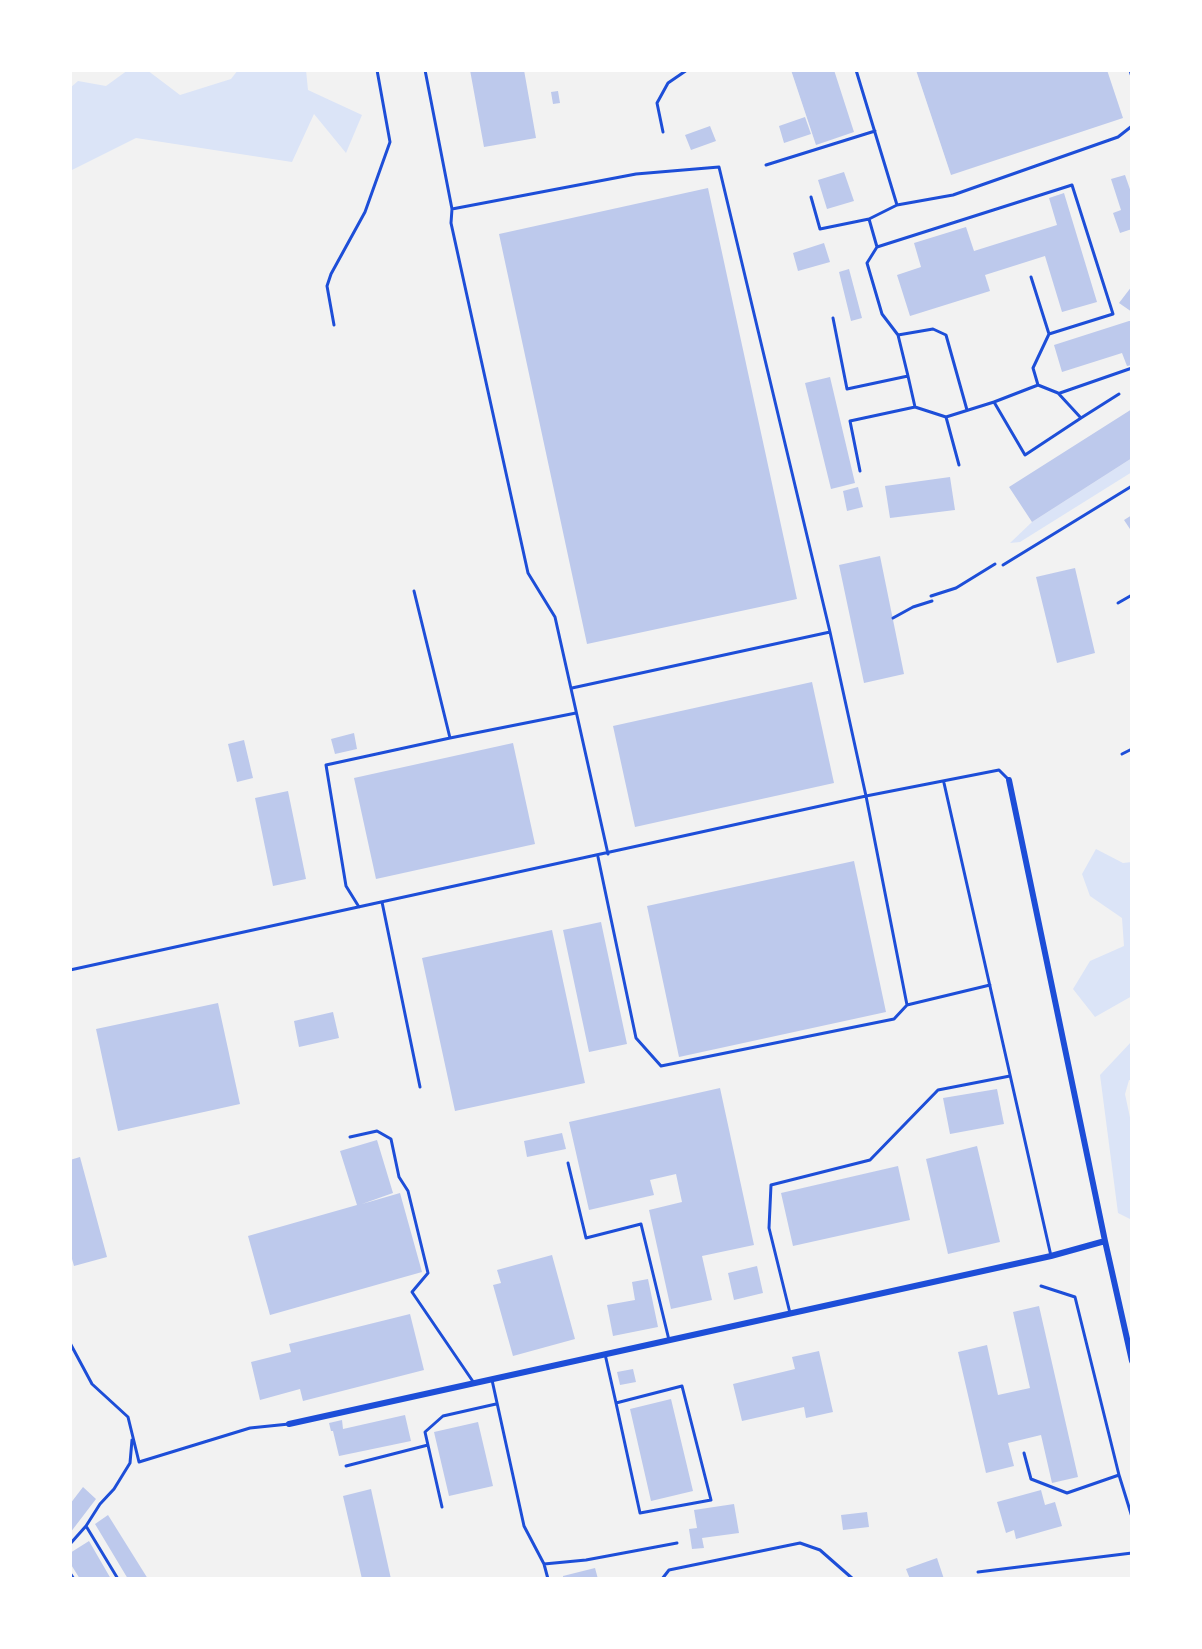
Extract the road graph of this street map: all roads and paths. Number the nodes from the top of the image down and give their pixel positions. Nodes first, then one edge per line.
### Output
1 (377, 70) edge
2 (425, 70) edge
3 (687, 70) edge
4 (856, 70) edge
5 (1130, 70) edge
6 (1132, 77) edge
7 (1132, 126) edge
8 (875, 131) junction
9 (663, 132) dead end
10 (766, 165) dead end
11 (811, 197) dead end
12 (897, 205) junction
13 (452, 209) junction
14 (869, 219) junction
15 (877, 247) junction
16 (1031, 277) dead end
17 (833, 318) dead end
18 (334, 325) dead end
19 (1049, 334) junction
20 (898, 335) junction
21 (1132, 368) edge
22 (908, 376) junction
23 (1038, 385) junction
24 (1058, 393) junction
25 (1119, 394) dead end
26 (994, 402) junction
27 (915, 407) junction
28 (967, 410) junction
29 (946, 417) junction
30 (1081, 418) junction
31 (959, 465) dead end
32 (860, 471) dead end
33 (1132, 486) edge
34 (993, 565) dead end
35 (1003, 565) dead end
36 (414, 591) dead end
37 (1132, 595) edge
38 (931, 596) dead end
39 (932, 601) dead end
40 (1118, 603) dead end
41 (893, 618) dead end
42 (830, 632) junction
43 (571, 688) junction
44 (576, 713) junction
45 (450, 738) junction
46 (1132, 749) edge
47 (1122, 754) dead end
48 (1009, 780) joint
49 (944, 782) junction
50 (866, 796) junction
51 (608, 854) junction
52 (598, 856) junction
53 (382, 902) junction
54 (359, 907) junction
55 (70, 970) edge
56 (990, 985) junction
57 (907, 1005) junction
58 (1010, 1076) junction
59 (420, 1087) dead end
60 (350, 1137) dead end
61 (568, 1163) dead end
62 (1105, 1241) junction
63 (1051, 1256) junction
64 (1041, 1286) dead end
65 (791, 1314) junction
66 (669, 1340) junction
67 (70, 1343) edge
68 (605, 1354) junction
69 (1132, 1361) edge
70 (492, 1380) junction
71 (474, 1383) junction
72 (616, 1403) junction
73 (496, 1404) junction
74 (289, 1424) joint
75 (133, 1436) junction
76 (428, 1445) junction
77 (1024, 1453) dead end
78 (346, 1466) dead end
79 (1119, 1475) junction
80 (442, 1507) dead end
81 (1132, 1517) edge
82 (86, 1526) junction
83 (677, 1543) dead end
84 (70, 1544) edge
85 (1132, 1553) edge
86 (544, 1564) junction
87 (978, 1572) dead end
88 (70, 1573) edge
89 (74, 1579) edge
90 (118, 1579) edge
91 (548, 1579) edge
92 (662, 1579) edge
93 (853, 1579) edge

1 - 18 lane
2 - 13 lane
3 - 9 lane
4 - 8 lane
5 - 6 lane
7 - 12 lane
8 - 10 lane
8 - 12 lane
11 - 14 lane
12 - 14 lane
13 - 42 lane
13 - 43 lane
14 - 15 lane
15 - 19 lane
15 - 20 lane
16 - 19 lane
17 - 22 lane
19 - 23 lane
20 - 22 lane
20 - 28 lane
21 - 24 lane
22 - 27 lane
23 - 24 lane
23 - 26 lane
24 - 30 lane
25 - 30 lane
26 - 28 lane
26 - 30 lane
27 - 29 lane
27 - 32 lane
28 - 29 lane
29 - 31 lane
33 - 35 lane
34 - 38 path
36 - 45 lane
37 - 40 lane
39 - 41 path
42 - 43 lane
42 - 50 lane
43 - 44 lane
44 - 45 lane
44 - 51 lane
45 - 54 lane
46 - 47 lane
48 - 49 lane
48 - 62 street
49 - 50 lane
49 - 56 lane
50 - 51 lane
50 - 57 lane
51 - 52 lane
52 - 53 lane
52 - 57 lane
53 - 54 lane
53 - 59 lane
54 - 55 lane
56 - 57 lane
56 - 58 lane
58 - 63 lane
58 - 65 lane
60 - 71 lane
61 - 66 lane
62 - 63 street
62 - 69 street
63 - 65 street
64 - 79 lane
65 - 66 street
66 - 68 street
67 - 75 lane
68 - 70 street
68 - 72 lane
70 - 71 street
70 - 73 lane
71 - 74 street
72 - 72 lane
73 - 76 lane
73 - 86 lane
74 - 75 lane
75 - 82 lane
76 - 78 lane
76 - 80 lane
77 - 79 lane
79 - 81 lane
82 - 84 lane
82 - 90 lane
83 - 86 lane
85 - 87 lane
86 - 91 lane
88 - 89 lane
92 - 93 lane

